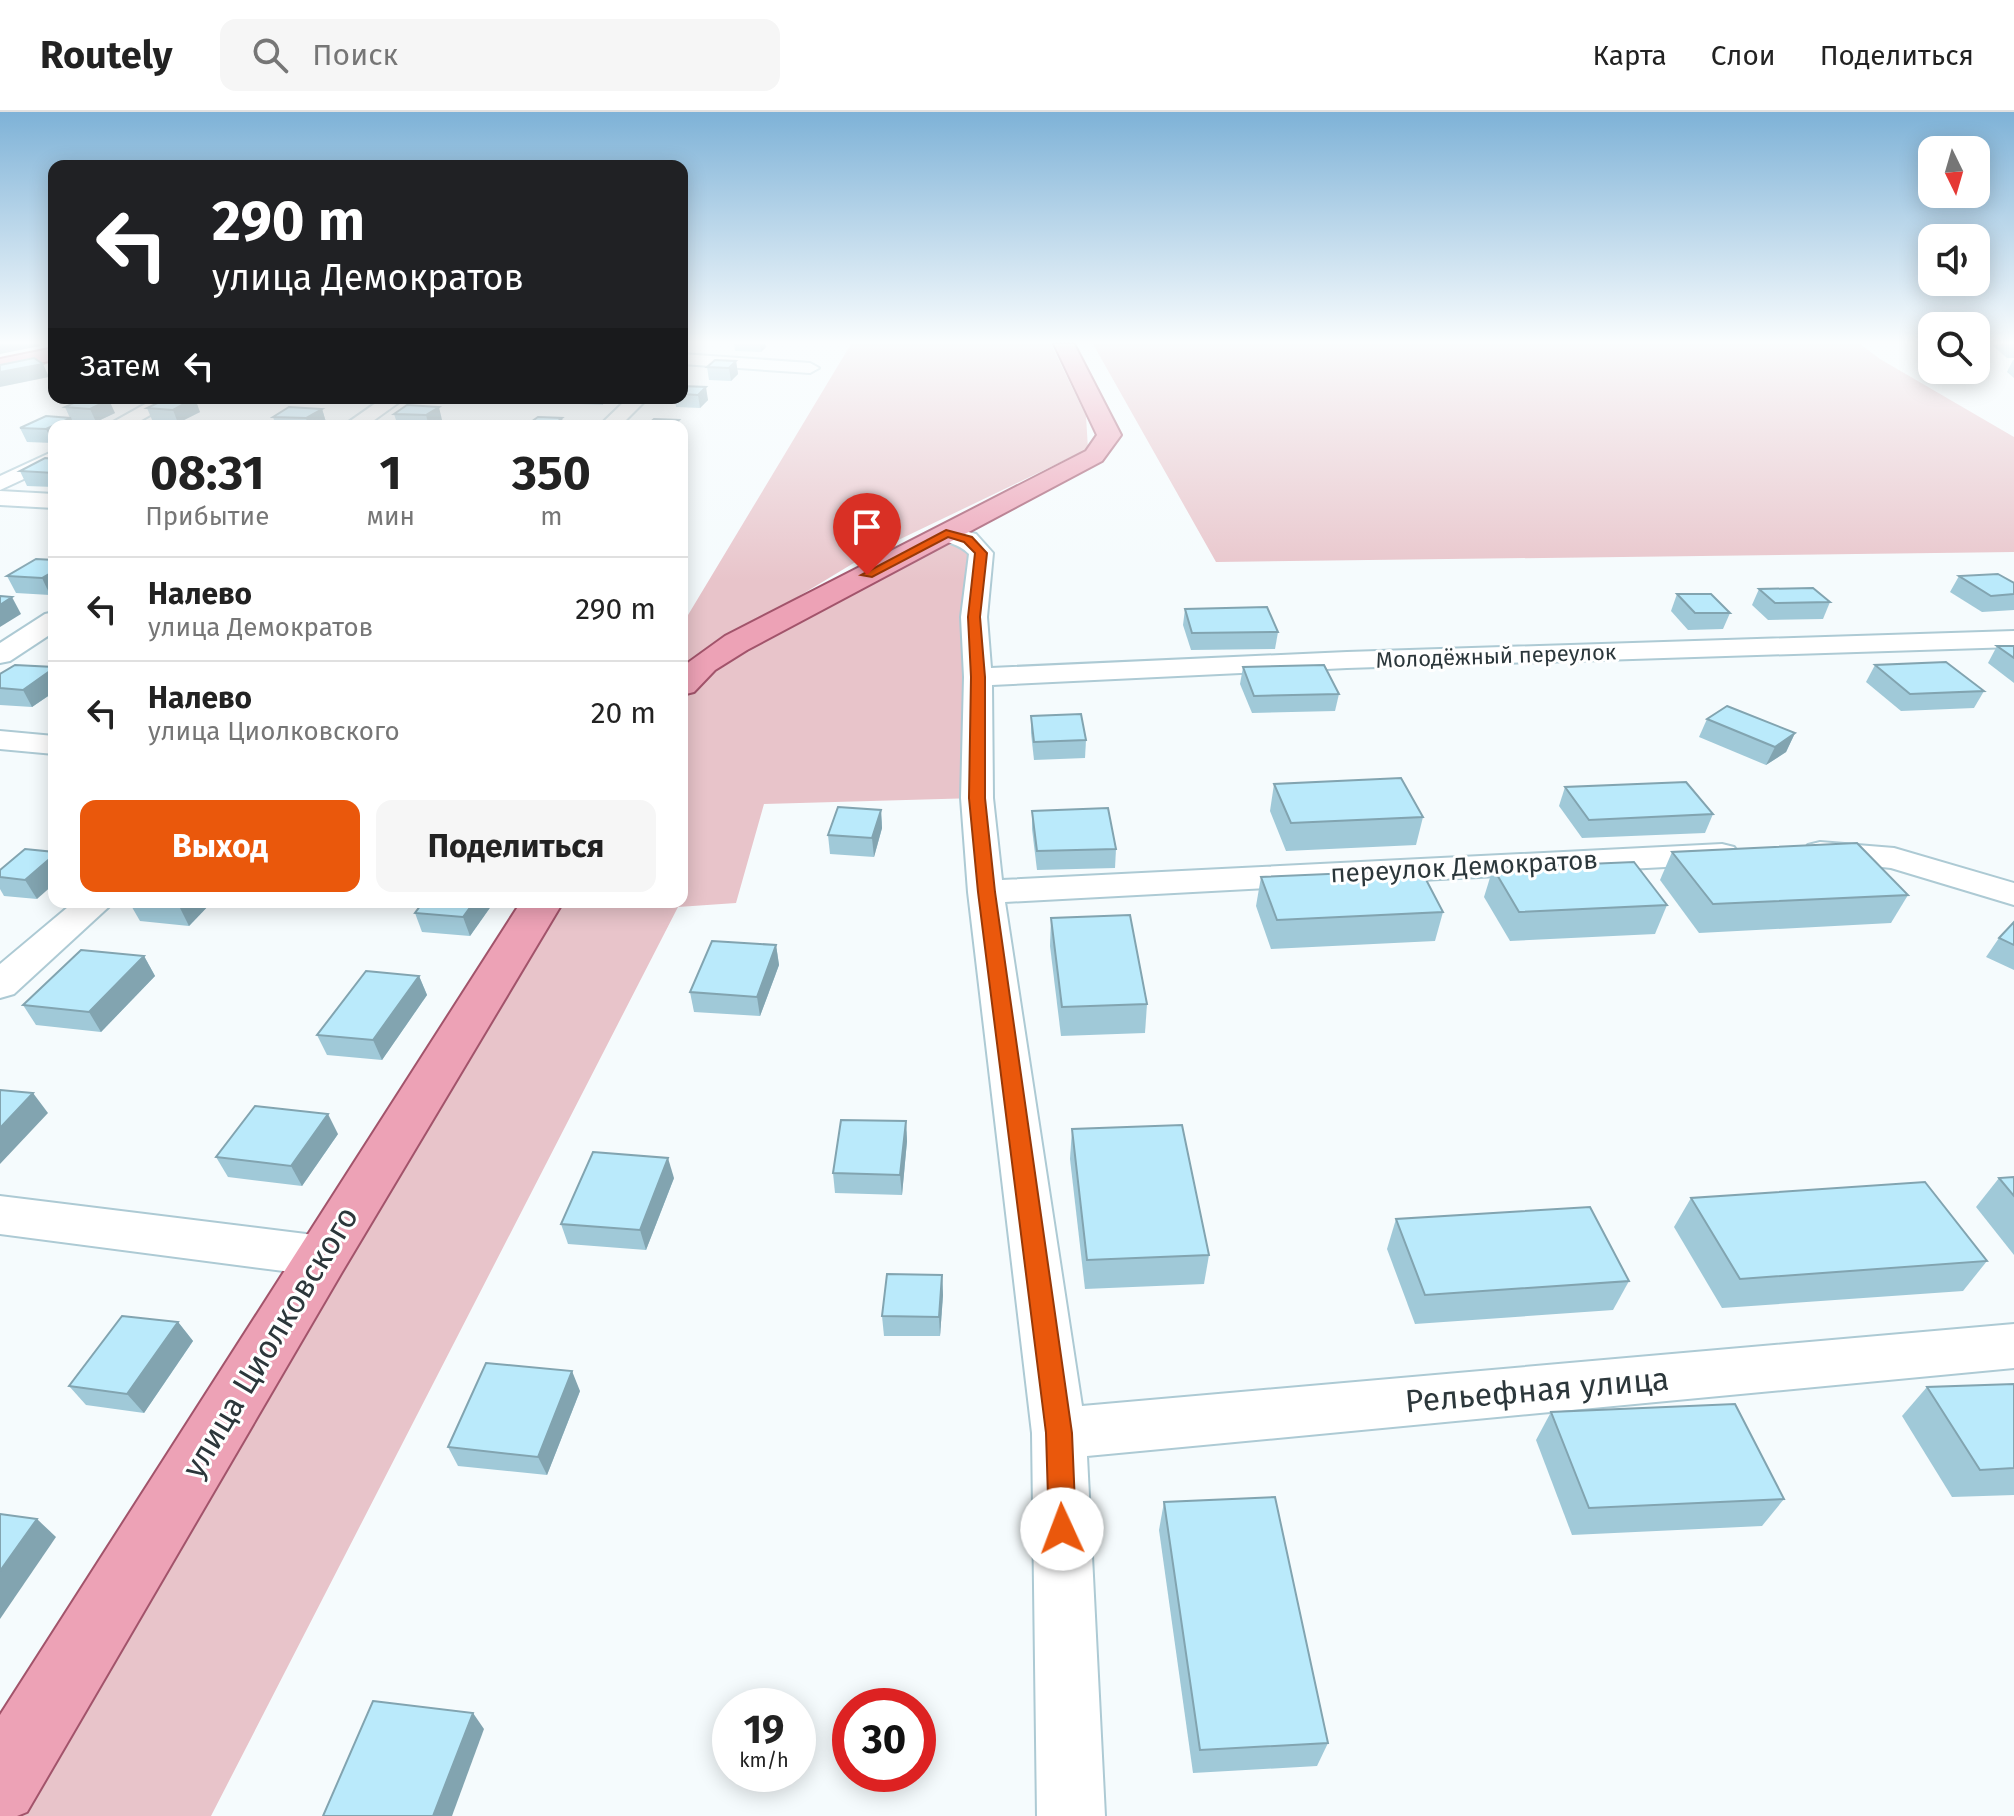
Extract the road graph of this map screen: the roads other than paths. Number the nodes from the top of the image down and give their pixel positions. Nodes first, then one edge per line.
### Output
1 (1105, 424) edge
2 (48, 460) edge
3 (0, 484) edge
4 (0, 498) edge
5 (48, 501) edge
6 (946, 533) junction
7 (48, 624) edge
8 (2014, 639) edge
9 (0, 655) edge
10 (978, 677) junction
11 (688, 679) edge
12 (0, 740) edge
13 (48, 744) edge
14 (986, 892) junction
15 (2014, 894) edge
16 (89, 908) edge
17 (538, 908) edge
18 (0, 985) edge
19 (0, 1215) edge
20 (322, 1256) junction
21 (2014, 1346) edge
22 (1059, 1433) junction
23 (0, 1785) edge
24 (1071, 1816) edge

1 - 6 main road
2 - 3 street
4 - 5 street
6 - 10 street
6 - 11 main road
7 - 9 street
8 - 10 street, Молодёжный переулок
10 - 14 street
12 - 13 street
14 - 15 street, переулок Демократов
14 - 22 street
16 - 18 street
17 - 20 main road, улица Циолковского
19 - 20 street
20 - 23 main road, улица Циолковского
21 - 22 street, Рельефная улица
22 - 24 street

